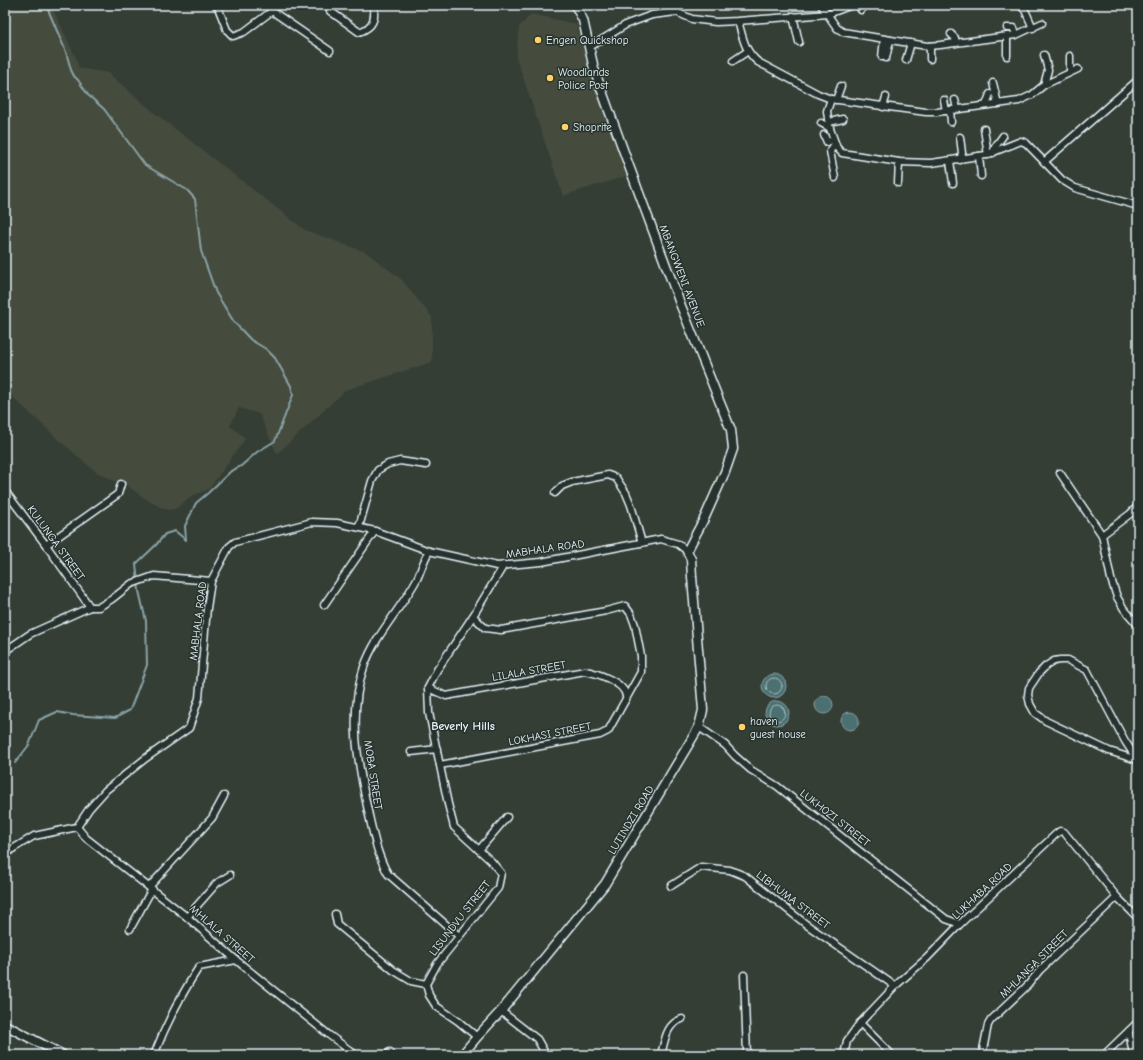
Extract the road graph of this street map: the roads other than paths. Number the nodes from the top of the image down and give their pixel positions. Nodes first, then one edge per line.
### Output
1 (217, 5) edge
2 (269, 5) edge
3 (328, 5) edge
4 (374, 5) edge
5 (575, 5) edge
6 (822, 5) edge
7 (852, 5) edge
8 (1020, 5) edge
9 (272, 11) junction
10 (828, 14) junction
11 (793, 16) junction
12 (738, 21) junction
13 (1042, 23) dead end
14 (1007, 28) dead end
15 (1033, 28) junction
16 (951, 34) dead end
17 (1016, 35) junction
18 (1007, 36) junction
19 (887, 40) junction
20 (799, 42) dead end
21 (911, 43) junction
22 (956, 43) junction
23 (930, 46) junction
24 (590, 47) junction
25 (330, 51) dead end
26 (748, 51) junction
27 (1044, 55) dead end
28 (1007, 56) dead end
29 (1070, 56) dead end
30 (884, 57) dead end
31 (930, 59) dead end
32 (906, 60) dead end
33 (733, 61) dead end
34 (1078, 69) dead end
35 (1070, 72) junction
36 (1138, 80) edge
37 (993, 83) dead end
38 (1044, 85) junction
39 (841, 86) dead end
40 (990, 94) dead end
41 (863, 96) dead end
42 (886, 97) dead end
43 (833, 99) junction
44 (944, 100) dead end
45 (955, 100) dead end
46 (862, 104) junction
47 (998, 104) junction
48 (986, 105) junction
49 (883, 107) junction
50 (957, 109) junction
51 (948, 111) junction
52 (843, 119) dead end
53 (951, 122) dead end
54 (821, 123) dead end
55 (829, 125) junction
56 (984, 129) dead end
57 (824, 135) dead end
58 (1003, 136) dead end
59 (960, 137) dead end
60 (834, 142) junction
61 (991, 154) junction
62 (979, 156) junction
63 (960, 160) junction
64 (950, 161) junction
65 (899, 162) junction
66 (1044, 162) junction
67 (981, 176) dead end
68 (835, 178) dead end
69 (898, 183) dead end
70 (953, 183) dead end
71 (1138, 206) edge
72 (426, 465) dead end
73 (1060, 473) dead end
74 (121, 484) dead end
75 (5, 491) edge
76 (555, 493) dead end
77 (1138, 506) edge
78 (359, 527) junction
79 (375, 531) junction
80 (1102, 535) junction
81 (642, 543) junction
82 (46, 545) junction
83 (429, 551) junction
84 (687, 551) junction
85 (504, 565) junction
86 (211, 581) junction
87 (324, 605) dead end
88 (90, 607) junction
89 (473, 616) junction
90 (1138, 626) edge
91 (5, 651) edge
92 (428, 688) junction
93 (626, 696) junction
94 (699, 727) junction
95 (437, 749) junction
96 (411, 752) dead end
97 (1138, 760) edge
98 (440, 765) junction
99 (224, 796) dead end
100 (508, 817) dead end
101 (77, 827) junction
102 (479, 850) junction
103 (5, 855) edge
104 (230, 875) dead end
105 (671, 886) dead end
106 (150, 888) junction
107 (1117, 897) junction
108 (335, 914) dead end
109 (187, 917) junction
110 (1138, 918) edge
111 (960, 924) junction
112 (130, 929) dead end
113 (459, 936) junction
114 (236, 960) junction
115 (744, 975) dead end
116 (426, 984) junction
117 (895, 986) junction
118 (501, 1010) junction
119 (682, 1019) dead end
120 (1138, 1022) edge
121 (860, 1023) junction
122 (5, 1025) edge
123 (1129, 1031) junction
124 (477, 1036) junction
125 (1135, 1050) edge
126 (63, 1055) edge
127 (154, 1055) edge
128 (356, 1055) edge
129 (462, 1055) edge
130 (546, 1055) edge
131 (661, 1055) edge
132 (748, 1055) edge
133 (844, 1055) edge
134 (891, 1055) edge
135 (982, 1055) edge
136 (1104, 1055) edge
137 (1133, 1055) edge

1 - 9 street
2 - 9 street
3 - 4 street
5 - 24 street, MBANGWENI AVENUE
6 - 10 street
7 - 10 street
8 - 15 street
9 - 25 street
10 - 11 street
10 - 19 street
11 - 12 street
11 - 20 street
12 - 24 street
12 - 26 street
13 - 15 street
14 - 17 street
15 - 17 street
16 - 22 street
17 - 18 street
18 - 22 street
18 - 28 street
19 - 21 street
19 - 30 street
21 - 23 street
21 - 32 street
22 - 23 street
23 - 31 street
24 - 84 street, MBANGWENI AVENUE
26 - 33 street
26 - 43 street
27 - 38 street
29 - 35 street
34 - 35 street
35 - 38 street
36 - 66 street
37 - 47 street
38 - 47 street
39 - 43 street
40 - 48 street
41 - 46 street
42 - 49 street
43 - 46 street
43 - 55 street
44 - 51 street
45 - 50 street
46 - 49 street
47 - 48 street
48 - 50 street
49 - 51 street
50 - 51 street
51 - 53 street
52 - 55 street
54 - 55 street
55 - 60 street
56 - 61 street
57 - 60 street
58 - 61 street
59 - 63 street
60 - 65 street
60 - 68 street
61 - 62 street
61 - 66 street
62 - 63 street
62 - 67 street
63 - 64 street
64 - 65 street
64 - 70 street
65 - 69 street
66 - 71 street
72 - 78 street
73 - 80 street
74 - 82 street
75 - 82 street, KULUNGA STREET
76 - 81 street
77 - 80 street
78 - 79 street, MABHALA ROAD
78 - 86 street, MABHALA ROAD
79 - 83 street, MABHALA ROAD
79 - 87 street
80 - 90 street
81 - 84 street, MABHALA ROAD
81 - 85 street, MABHALA ROAD
82 - 88 street, KULUNGA STREET
83 - 85 street, MABHALA ROAD
83 - 113 street, MOBA STREET
84 - 94 street, LUTINDZI ROAD
85 - 89 street, LISUNDVU STREET
86 - 88 street
86 - 101 street, MABHALA ROAD
88 - 91 street
89 - 92 street, LISUNDVU STREET
89 - 93 street, LOKHASI STREET
92 - 93 street, LILALA STREET
92 - 95 street, LISUNDVU STREET
93 - 98 street, LOKHASI STREET
94 - 111 street, LUKHOZI STREET
94 - 118 street, LUTINDZI ROAD
95 - 96 street
95 - 98 street, LISUNDVU STREET
97 - 97 street
98 - 102 street, LISUNDVU STREET
99 - 106 street
100 - 102 street
101 - 103 street
101 - 106 street, MHLALA STREET
102 - 113 street, LISUNDVU STREET
104 - 109 street
105 - 117 street, LIBHUMA STREET
106 - 109 street, MHLALA STREET
106 - 112 street
107 - 110 street, LUKHABA ROAD
107 - 111 street, LUKHABA ROAD
107 - 135 street, MHLANGA STREET
108 - 116 street
109 - 114 street, MHLALA STREET
111 - 117 street, LUKHABA ROAD
113 - 116 street, LISUNDVU STREET
114 - 127 street
114 - 128 street, MHLALA STREET
115 - 132 street
116 - 124 street
117 - 121 street, LUKHABA ROAD
118 - 124 street, LUTINDZI ROAD
118 - 130 street
119 - 131 street
120 - 123 street
121 - 133 street, LUKHABA ROAD
121 - 134 street
122 - 126 street
123 - 125 street
123 - 136 street
124 - 129 street, LUTINDZI ROAD
125 - 137 street

